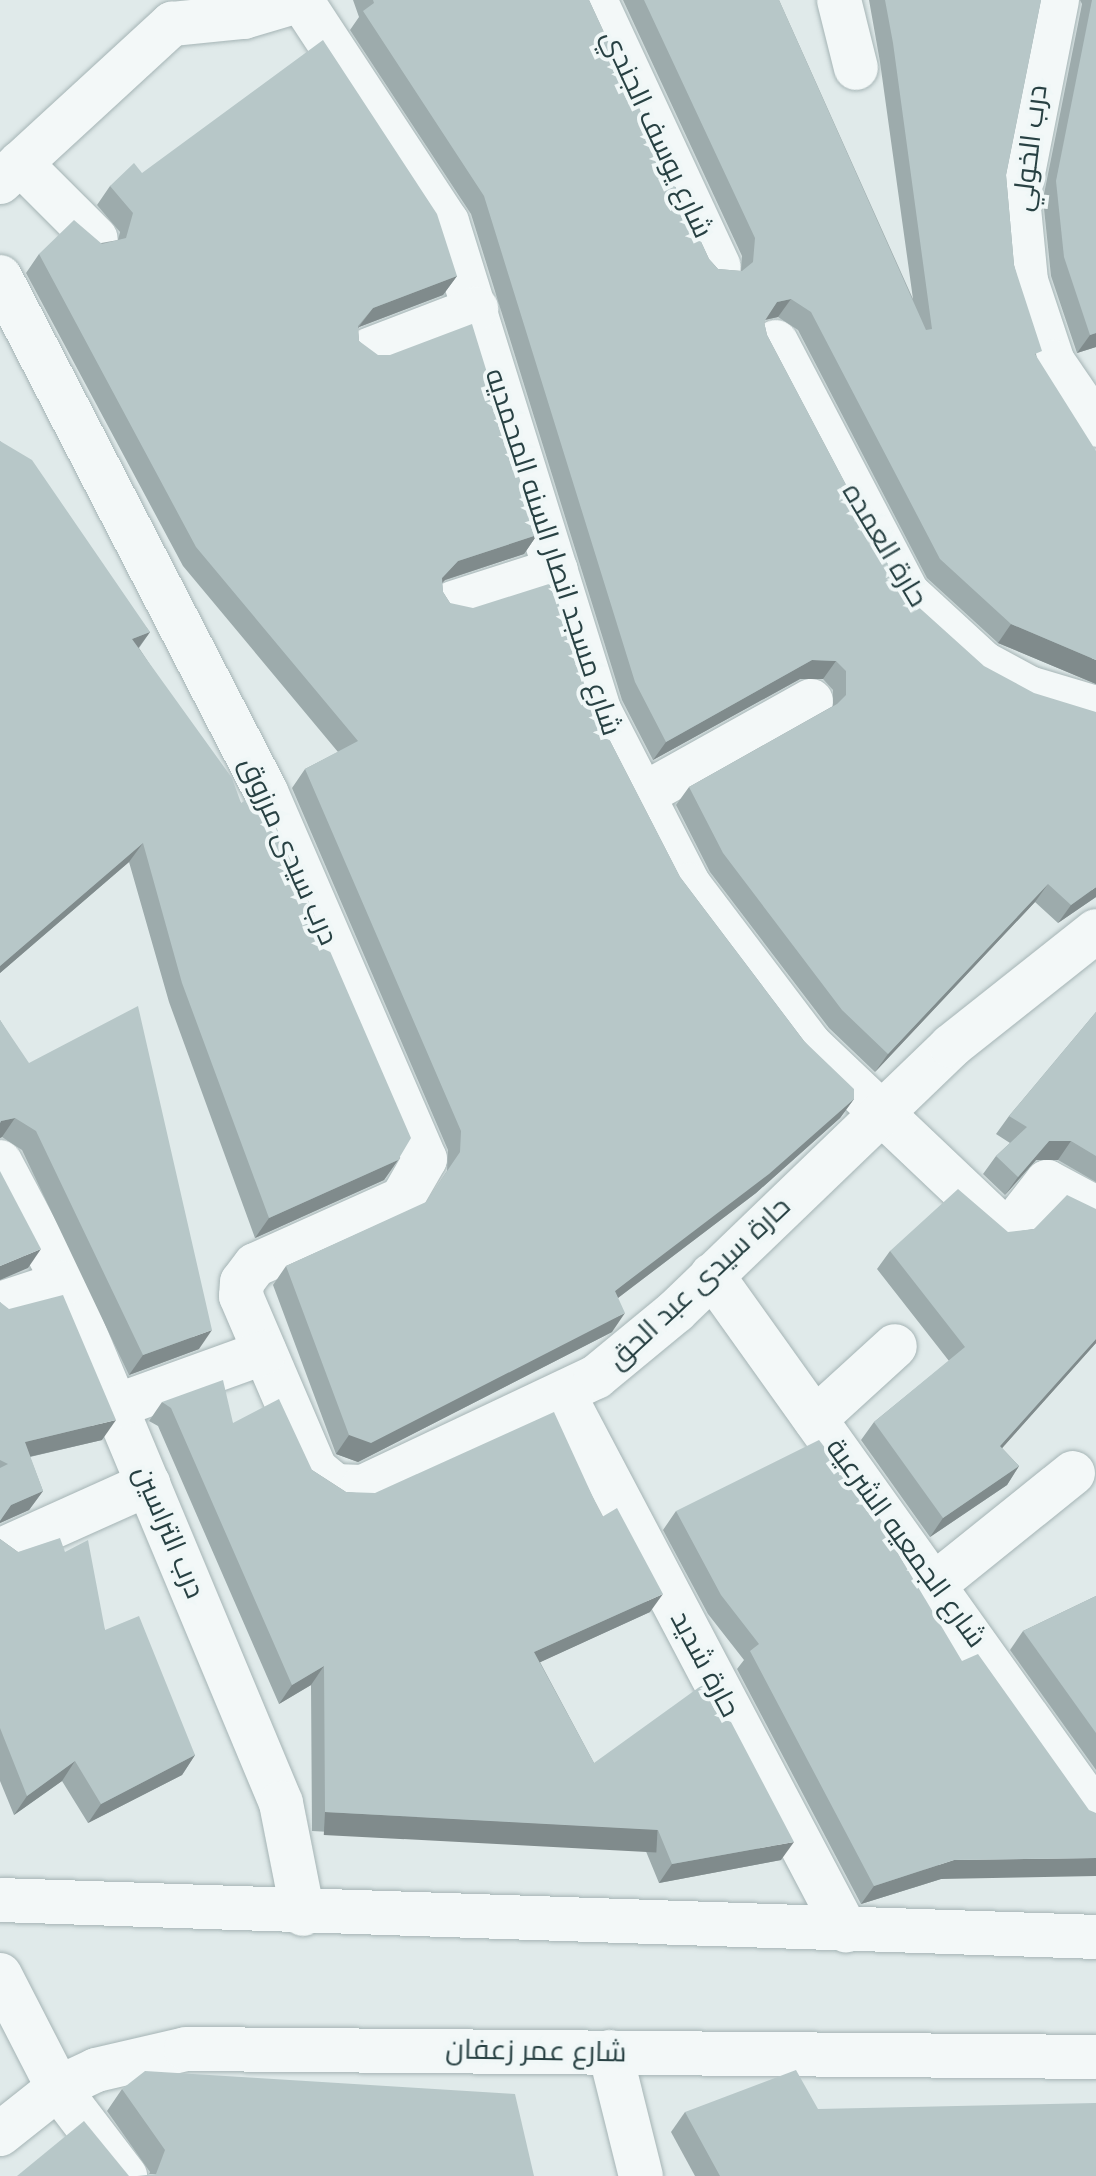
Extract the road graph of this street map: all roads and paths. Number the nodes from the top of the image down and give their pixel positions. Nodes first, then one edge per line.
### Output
1 (301, 0) edge
2 (595, 0) edge
3 (839, 0) edge
4 (1057, 0) edge
5 (178, 10) edge
6 (856, 68) dead end
7 (10, 172) edge
8 (96, 239) edge
9 (719, 267) edge
10 (0, 277) edge
11 (476, 309) junction
12 (776, 342) edge
13 (369, 350) edge
14 (1096, 425) edge
15 (556, 570) junction
16 (453, 603) edge
17 (811, 701) dead end
18 (1096, 708) edge
19 (639, 797) junction
20 (1096, 931) edge
21 (878, 1115) junction
22 (0, 1162) edge
23 (1096, 1208) edge
24 (712, 1275) junction
25 (64, 1283) junction
26 (0, 1304) edge
27 (895, 1346) dead end
28 (265, 1352) junction
29 (565, 1397) junction
30 (116, 1406) junction
31 (815, 1419) junction
32 (1073, 1473) dead end
33 (148, 1484) junction
34 (8, 1547) edge
35 (935, 1584) junction
36 (1096, 1813) edge
37 (0, 1900) edge
38 (303, 1914) junction
39 (846, 1930) junction
40 (1096, 1937) edge
41 (0, 1975) edge
42 (610, 2052) junction
43 (1096, 2057) edge
44 (58, 2088) junction
45 (0, 2134) edge
46 (125, 2176) edge
47 (641, 2176) edge

1 - 5 street
1 - 11 street, شارع مسجد انصار السنه المحمديه
2 - 9 street, شارع يوسف الجندي
3 - 6 street
4 - 14 street, درب الخولي
5 - 7 street
7 - 8 street
10 - 28 street, درب سيدى مرزوق
11 - 13 street
11 - 15 street, شارع مسجد انصار السنه المحمديه
12 - 18 street, حارة العمده
15 - 16 street
15 - 19 street, شارع مسجد انصار السنه المحمديه
17 - 19 street
19 - 21 street, شارع مسجد انصار السنه المحمديه
20 - 21 street, حارة سيدى عبد الحق
21 - 23 street, شارع مسجد انصار السنه المحمديه
21 - 24 street, حارة سيدى عبد الحق
22 - 25 street, درب التراسين
24 - 29 street, حارة سيدى عبد الحق
24 - 31 street, شارع الجمعيه الشرعية
25 - 26 street
25 - 30 street, درب التراسين
27 - 31 street
28 - 29 street, حارة سيدى عبد الحق
28 - 30 street
29 - 39 street, حارة شديد
30 - 33 street, درب التراسين
31 - 35 street, شارع الجمعيه الشرعية
32 - 35 street
33 - 34 street
33 - 38 street, درب التراسين
35 - 36 street, شارع الجمعيه الشرعية
37 - 38 street
38 - 39 street
39 - 40 street
41 - 44 street
42 - 43 street, شارع عمر زعفان
42 - 44 street, شارع عمر زعفان
42 - 47 street
44 - 45 street, شارع عمر زعفان
44 - 46 street

